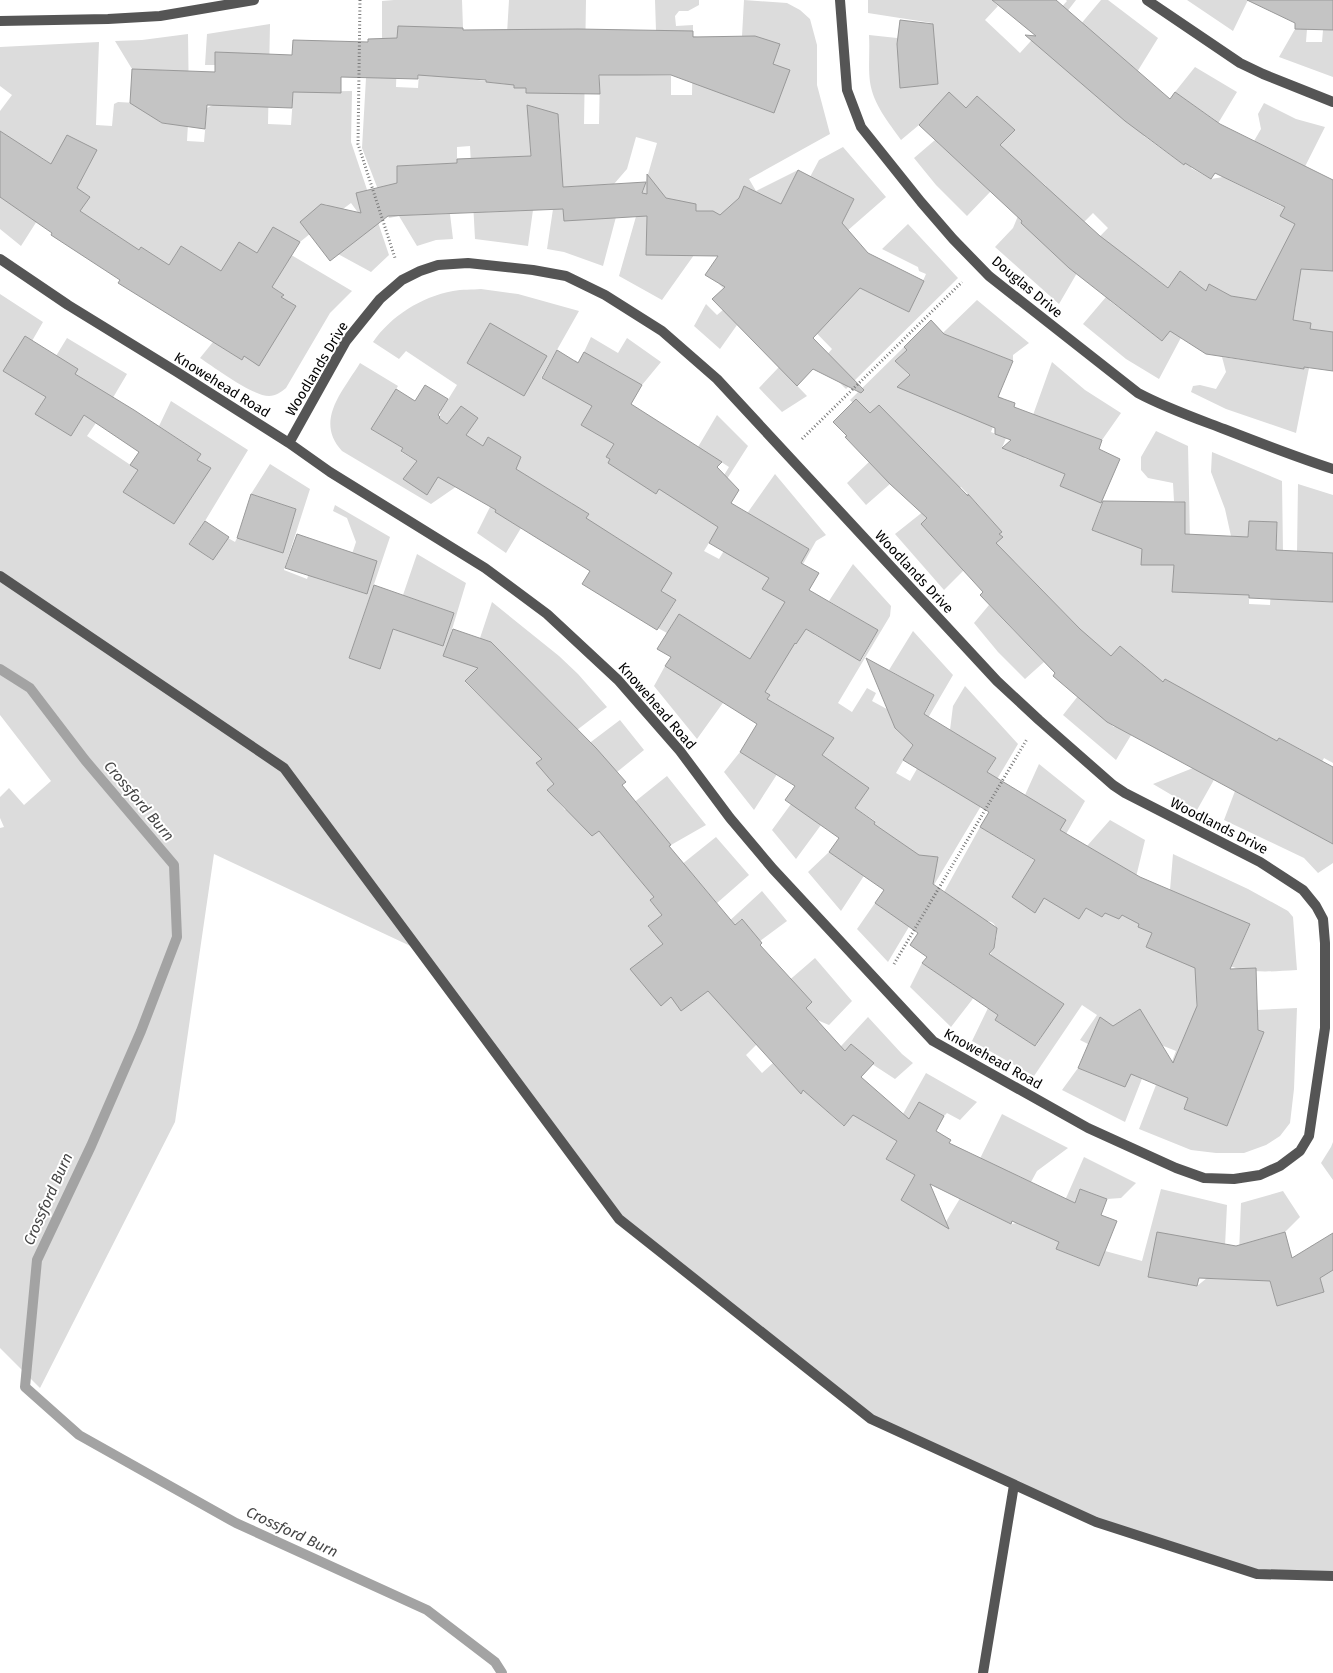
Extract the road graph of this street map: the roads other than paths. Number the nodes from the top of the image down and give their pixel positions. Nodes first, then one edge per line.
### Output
1 (254, 0) edge
2 (840, 0) edge
3 (1147, 0) edge
4 (0, 21) edge
5 (1333, 102) edge
6 (0, 259) edge
7 (289, 443) junction
8 (1333, 469) edge
9 (0, 576) edge
10 (1260, 1175) joint
11 (1014, 1485) junction
12 (1333, 1576) edge
13 (983, 1673) edge

1 - 4 street
2 - 8 street, Douglas Drive
3 - 5 street
6 - 7 street, Knowehead Road
7 - 10 street, Knowehead Road
7 - 10 street, Woodlands Drive
9 - 11 street
11 - 12 street
11 - 13 street

